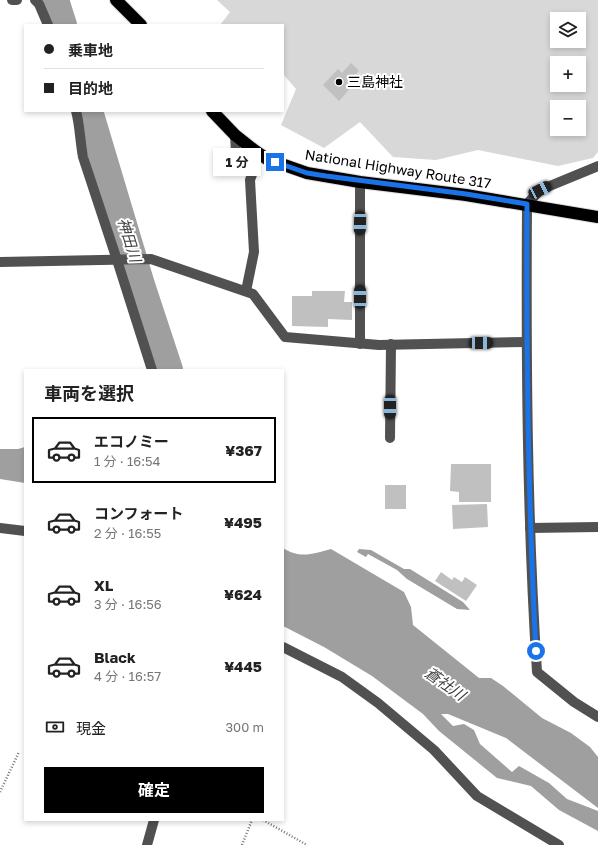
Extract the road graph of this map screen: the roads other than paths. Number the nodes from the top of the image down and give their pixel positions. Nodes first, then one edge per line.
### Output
1 (12, 0) edge
2 (17, 0) edge
3 (35, 0) edge
4 (116, 0) edge
5 (48, 24) edge
6 (140, 24) edge
7 (76, 112) edge
8 (213, 112) edge
9 (235, 135) junction
10 (598, 166) edge
11 (360, 182) junction
12 (527, 204) junction
13 (598, 217) edge
14 (118, 260) junction
15 (0, 262) edge
16 (246, 291) junction
17 (526, 342) junction
18 (360, 344) junction
19 (391, 344) junction
20 (152, 369) edge
21 (390, 438) dead end
22 (0, 528) edge
23 (530, 528) junction
24 (598, 528) edge
25 (24, 531) edge
26 (284, 648) edge
27 (598, 717) edge
28 (154, 821) edge
29 (147, 845) edge
30 (559, 845) edge

1 - 2 street
3 - 5 street
4 - 6 highway
7 - 14 street
8 - 9 highway, National Highway Route 317
9 - 11 highway, National Highway Route 317
9 - 16 street
10 - 12 street
11 - 12 highway, National Highway Route 317
11 - 18 street
12 - 13 highway, National Highway Route 317
12 - 17 street
14 - 15 street
14 - 16 street
14 - 20 street
16 - 18 street
17 - 19 street
17 - 23 street
18 - 19 street
19 - 21 street
22 - 25 street
23 - 24 street
23 - 27 street
26 - 30 street
28 - 29 street

